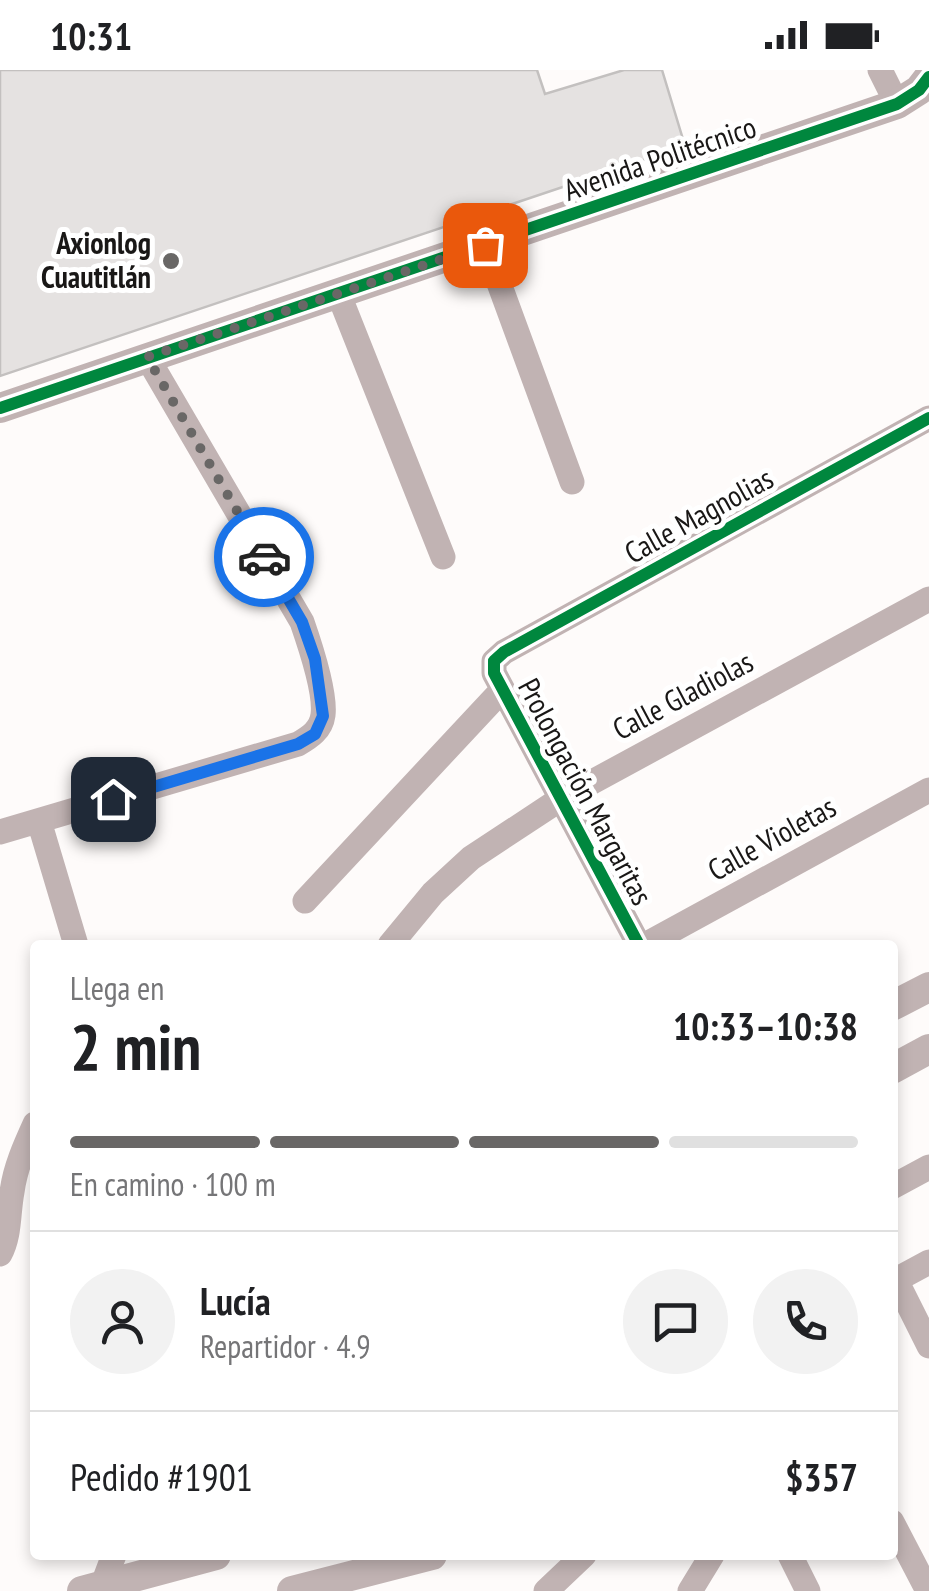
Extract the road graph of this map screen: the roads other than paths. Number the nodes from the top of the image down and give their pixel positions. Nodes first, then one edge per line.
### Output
1 (880, 70) edge
2 (929, 77) edge
3 (897, 104) junction
4 (485, 245) junction
5 (339, 295) junction
6 (147, 357) junction
7 (0, 408) edge
8 (929, 418) edge
9 (572, 482) dead end
10 (443, 557) dead end
11 (929, 599) edge
12 (494, 661) joint
13 (502, 690) junction
14 (929, 790) edge
15 (559, 800) junction
16 (39, 821) junction
17 (0, 832) edge
18 (305, 902) dead end
19 (75, 940) edge
20 (394, 940) edge
21 (639, 940) edge
22 (651, 940) edge
23 (929, 987) edge
24 (898, 1003) edge
25 (929, 1049) edge
26 (898, 1066) edge
27 (30, 1135) edge
28 (929, 1167) edge
29 (898, 1184) edge
30 (0, 1254) edge
31 (929, 1262) edge
32 (898, 1279) edge
33 (898, 1288) edge
34 (929, 1346) edge
35 (898, 1534) edge
36 (112, 1560) edge
37 (198, 1560) edge
38 (413, 1560) edge
39 (709, 1560) edge
40 (792, 1560) edge
41 (579, 1574) edge
42 (97, 1589) edge
43 (292, 1591) edge
44 (546, 1591) edge
45 (690, 1591) edge
46 (808, 1591) edge
47 (928, 1591) edge

1 - 3 street
2 - 3 street, Avenida Politécnico
3 - 4 street, Avenida Politécnico
4 - 5 street, Avenida Politécnico
4 - 9 street
5 - 6 street, Avenida Politécnico
5 - 10 street
6 - 7 street, Avenida Politécnico
6 - 16 street
8 - 12 street, Calle Magnolias
11 - 15 street, Calle Gladiolas
12 - 13 street, Prolongación Margaritas
13 - 15 street, Prolongación Margaritas
13 - 18 street
14 - 22 street, Calle Violetas
15 - 20 street, Calle Gladiolas
15 - 21 street, Prolongación Margaritas
16 - 17 street
16 - 19 street
23 - 24 street
25 - 26 street
27 - 30 street
28 - 29 street
31 - 32 street
33 - 34 street
35 - 47 street
36 - 42 street
37 - 42 street
38 - 43 street
39 - 45 street
40 - 46 street
41 - 44 street

